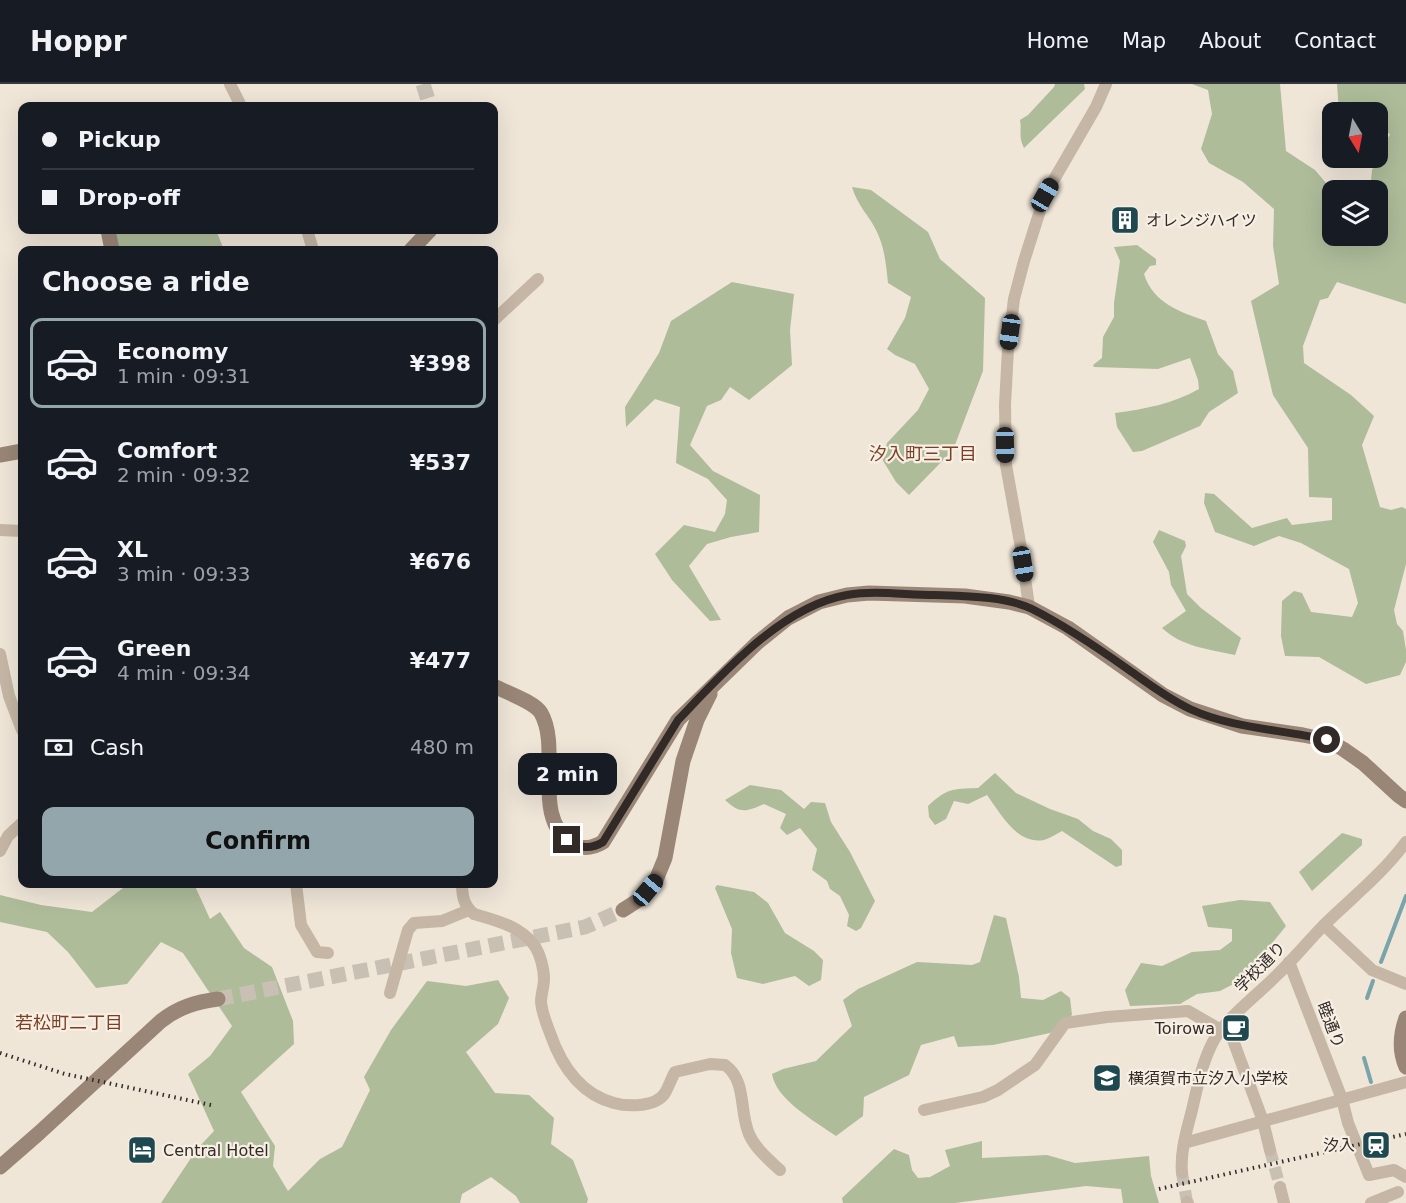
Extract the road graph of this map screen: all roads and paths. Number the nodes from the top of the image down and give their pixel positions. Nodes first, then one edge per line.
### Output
1 (230, 84) edge
2 (1106, 84) edge
3 (239, 102) edge
4 (426, 234) edge
5 (415, 246) edge
6 (538, 279) dead end
7 (498, 316) edge
8 (18, 452) edge
9 (0, 455) edge
10 (0, 530) edge
11 (18, 531) edge
12 (1029, 608) junction
13 (0, 654) edge
14 (716, 682) junction
15 (498, 688) edge
16 (18, 720) edge
17 (1406, 801) edge
18 (18, 830) edge
19 (1406, 842) edge
20 (0, 851) edge
21 (296, 888) edge
22 (462, 888) edge
23 (469, 910) junction
24 (624, 910) tunnel mouth
25 (1324, 925) junction
26 (328, 953) dead end
27 (1289, 962) junction
28 (1406, 984) edge
29 (390, 993) dead end
30 (218, 999) tunnel mouth
31 (1406, 1018) edge
32 (1224, 1027) junction
33 (1406, 1067) edge
34 (1406, 1082) edge
35 (1342, 1099) junction
36 (924, 1110) dead end
37 (1263, 1121) junction
38 (1184, 1143) junction
39 (1270, 1150) tunnel mouth
40 (0, 1167) edge
41 (780, 1170) dead end
42 (1182, 1173) tunnel mouth
43 (1406, 1178) edge
44 (1280, 1187) tunnel mouth
45 (1400, 1198) edge
46 (1284, 1203) edge
47 (1371, 1203) edge

1 - 3 street
2 - 12 street
4 - 5 street
6 - 7 street
8 - 9 street
10 - 11 street
12 - 14 street
12 - 17 street
13 - 16 street
14 - 15 street
14 - 24 street
18 - 20 street
19 - 25 street, 学校通り
21 - 26 street
22 - 23 street
23 - 29 street
23 - 41 street
25 - 27 street, 学校通り
25 - 28 street
27 - 32 street, 学校通り
27 - 35 street, 睦通り
30 - 40 street
31 - 33 street
32 - 36 street
32 - 37 street
32 - 38 street, 学校通り
34 - 35 street
35 - 37 street
35 - 43 street, 睦通り
37 - 38 street
37 - 39 street
38 - 42 street, 学校通り
43 - 45 street
44 - 46 street
45 - 47 street

